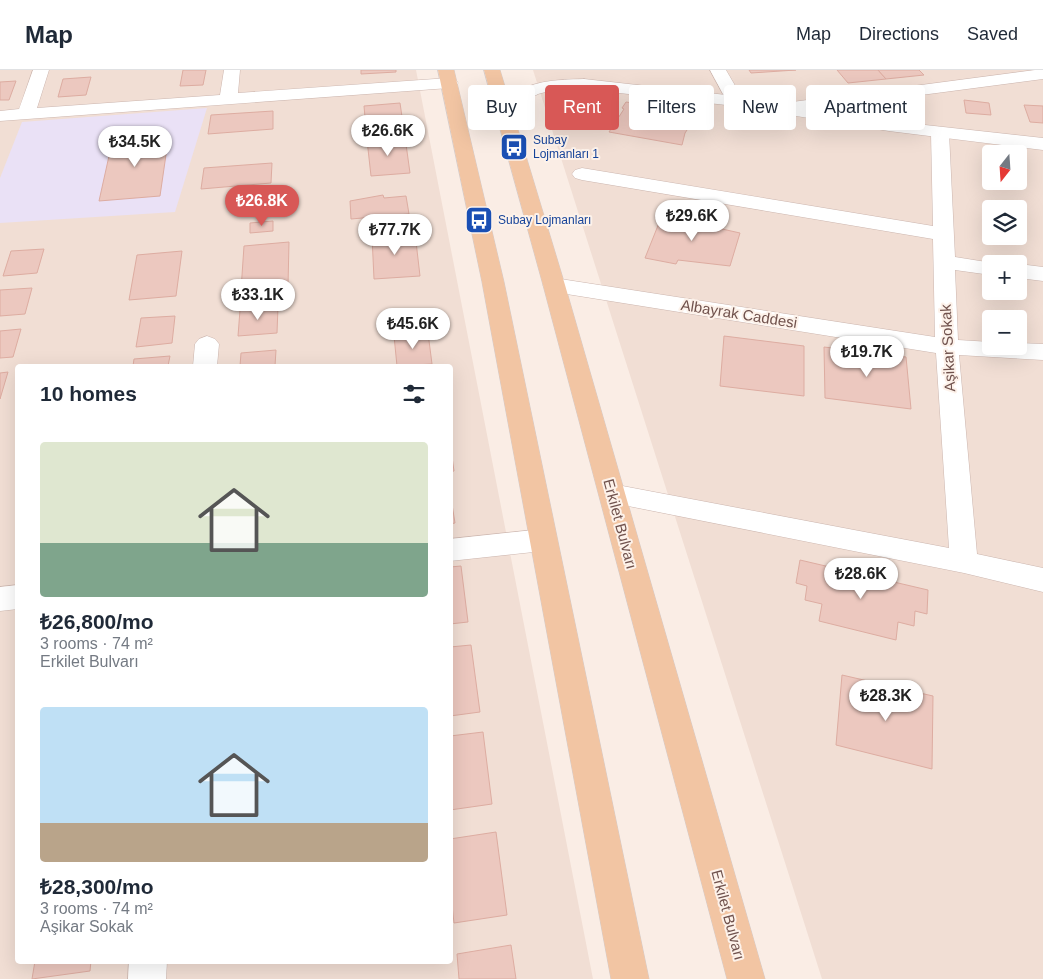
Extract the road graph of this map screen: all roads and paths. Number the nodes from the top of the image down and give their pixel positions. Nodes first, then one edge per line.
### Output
1 (41, 70) edge
2 (232, 70) edge
3 (492, 70) edge
4 (581, 70) edge
5 (718, 70) edge
6 (1033, 73) edge
7 (448, 76) edge
8 (496, 85) edge
9 (726, 85) edge
10 (535, 90) edge
11 (228, 99) junction
12 (724, 99) edge
13 (724, 100) edge
14 (796, 106) edge
15 (796, 112) edge
16 (26, 114) junction
17 (2, 120) edge
18 (509, 130) edge
19 (940, 133) junction
20 (1043, 144) edge
21 (582, 174) dead end
22 (943, 234) junction
23 (944, 262) junction
24 (982, 267) edge
25 (1027, 272) edge
26 (1043, 274) edge
27 (554, 284) junction
28 (947, 347) junction
29 (1043, 352) edge
30 (612, 494) junction
31 (543, 540) junction
32 (453, 550) edge
33 (964, 562) junction
34 (1043, 580) edge
35 (15, 597) edge
36 (0, 599) edge
37 (148, 964) edge
38 (147, 979) edge
39 (630, 979) edge
40 (746, 979) edge

1 - 16 street
2 - 11 street
3 - 8 main road, Erkilet Bulvarı
4 - 12 street
5 - 9 street
6 - 14 street
7 - 11 street
7 - 31 main road
10 - 13 street
11 - 16 street
15 - 19 street
16 - 17 street
18 - 27 main road, Erkilet Bulvarı
19 - 20 street
19 - 22 street, Aşikar Sokak
21 - 22 street
22 - 23 street, Aşikar Sokak
23 - 24 street
23 - 28 street, Aşikar Sokak
25 - 26 street
27 - 28 street, Albayrak Caddesi
27 - 30 main road, Erkilet Bulvarı
28 - 29 street, Albayrak Caddesi
28 - 33 street, Aşikar Sokak
30 - 33 street
30 - 40 main road, Erkilet Bulvarı
31 - 32 street
31 - 39 main road
33 - 34 street
35 - 36 street
37 - 38 street

